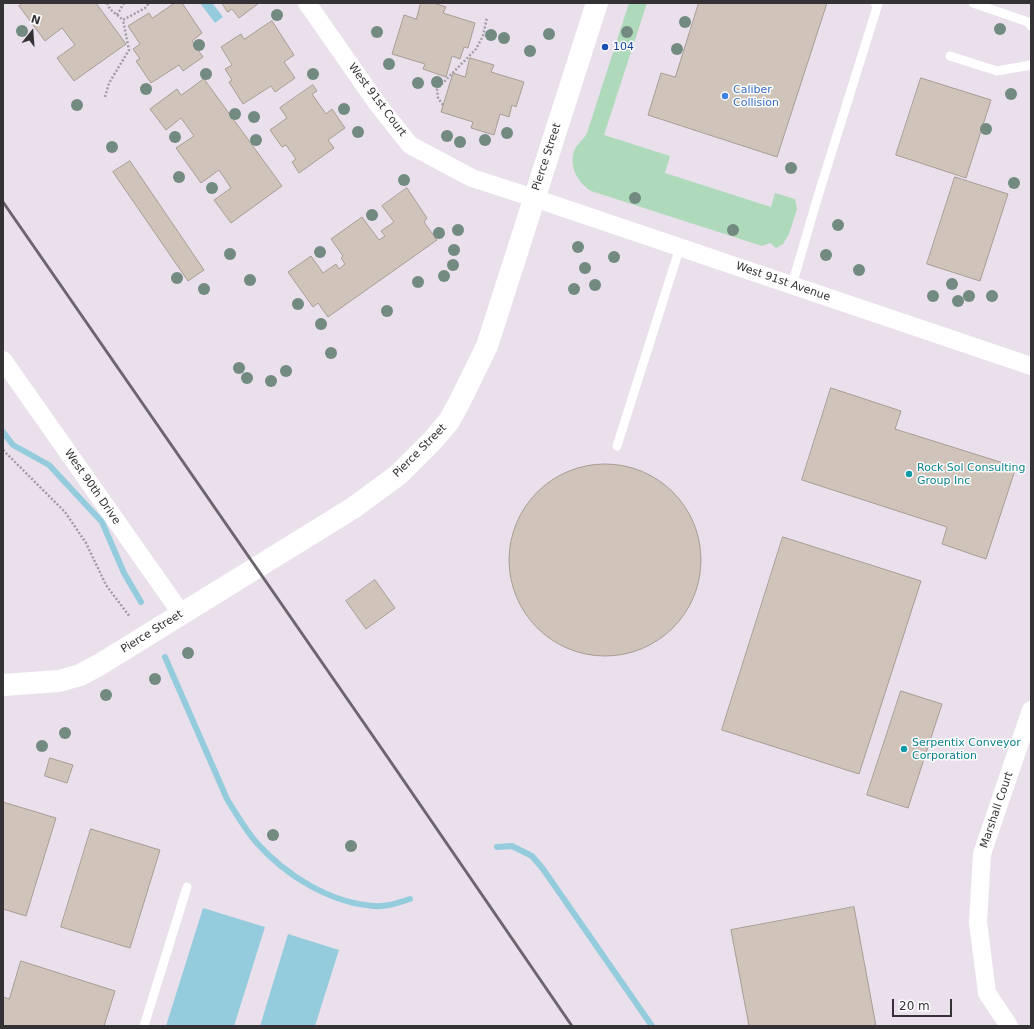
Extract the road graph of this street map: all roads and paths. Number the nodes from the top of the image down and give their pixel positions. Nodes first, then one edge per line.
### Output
1 (107, 3) edge
2 (124, 3) edge
3 (149, 3) edge
4 (307, 3) edge
5 (597, 3) edge
6 (875, 3) edge
7 (973, 3) edge
8 (117, 15) junction
9 (487, 18) dead end
10 (123, 20) junction
11 (1031, 26) edge
12 (950, 56) dead end
13 (1031, 65) edge
14 (105, 97) dead end
15 (443, 105) dead end
16 (534, 198) junction
17 (680, 247) junction
18 (792, 285) junction
19 (3, 360) edge
20 (1031, 366) edge
21 (617, 446) dead end
22 (3, 450) edge
23 (182, 613) junction
24 (130, 617) dead end
25 (3, 685) edge
26 (1031, 710) edge
27 (187, 887) dead end
28 (144, 1026) edge
29 (1009, 1026) edge

1 - 8 path
2 - 8 path
3 - 10 path
4 - 16 street, West 91st Court
5 - 16 street, Pierce Street
6 - 18 lane
7 - 11 lane
8 - 10 path
9 - 15 path
10 - 14 path
12 - 13 lane
16 - 17 street, West 91st Avenue
16 - 23 street, Pierce Street
17 - 18 street, West 91st Avenue
17 - 21 lane
18 - 20 street, West 91st Avenue
19 - 23 street, West 90th Drive
22 - 24 path
23 - 25 street, Pierce Street
26 - 29 street, Marshall Court
27 - 28 lane

